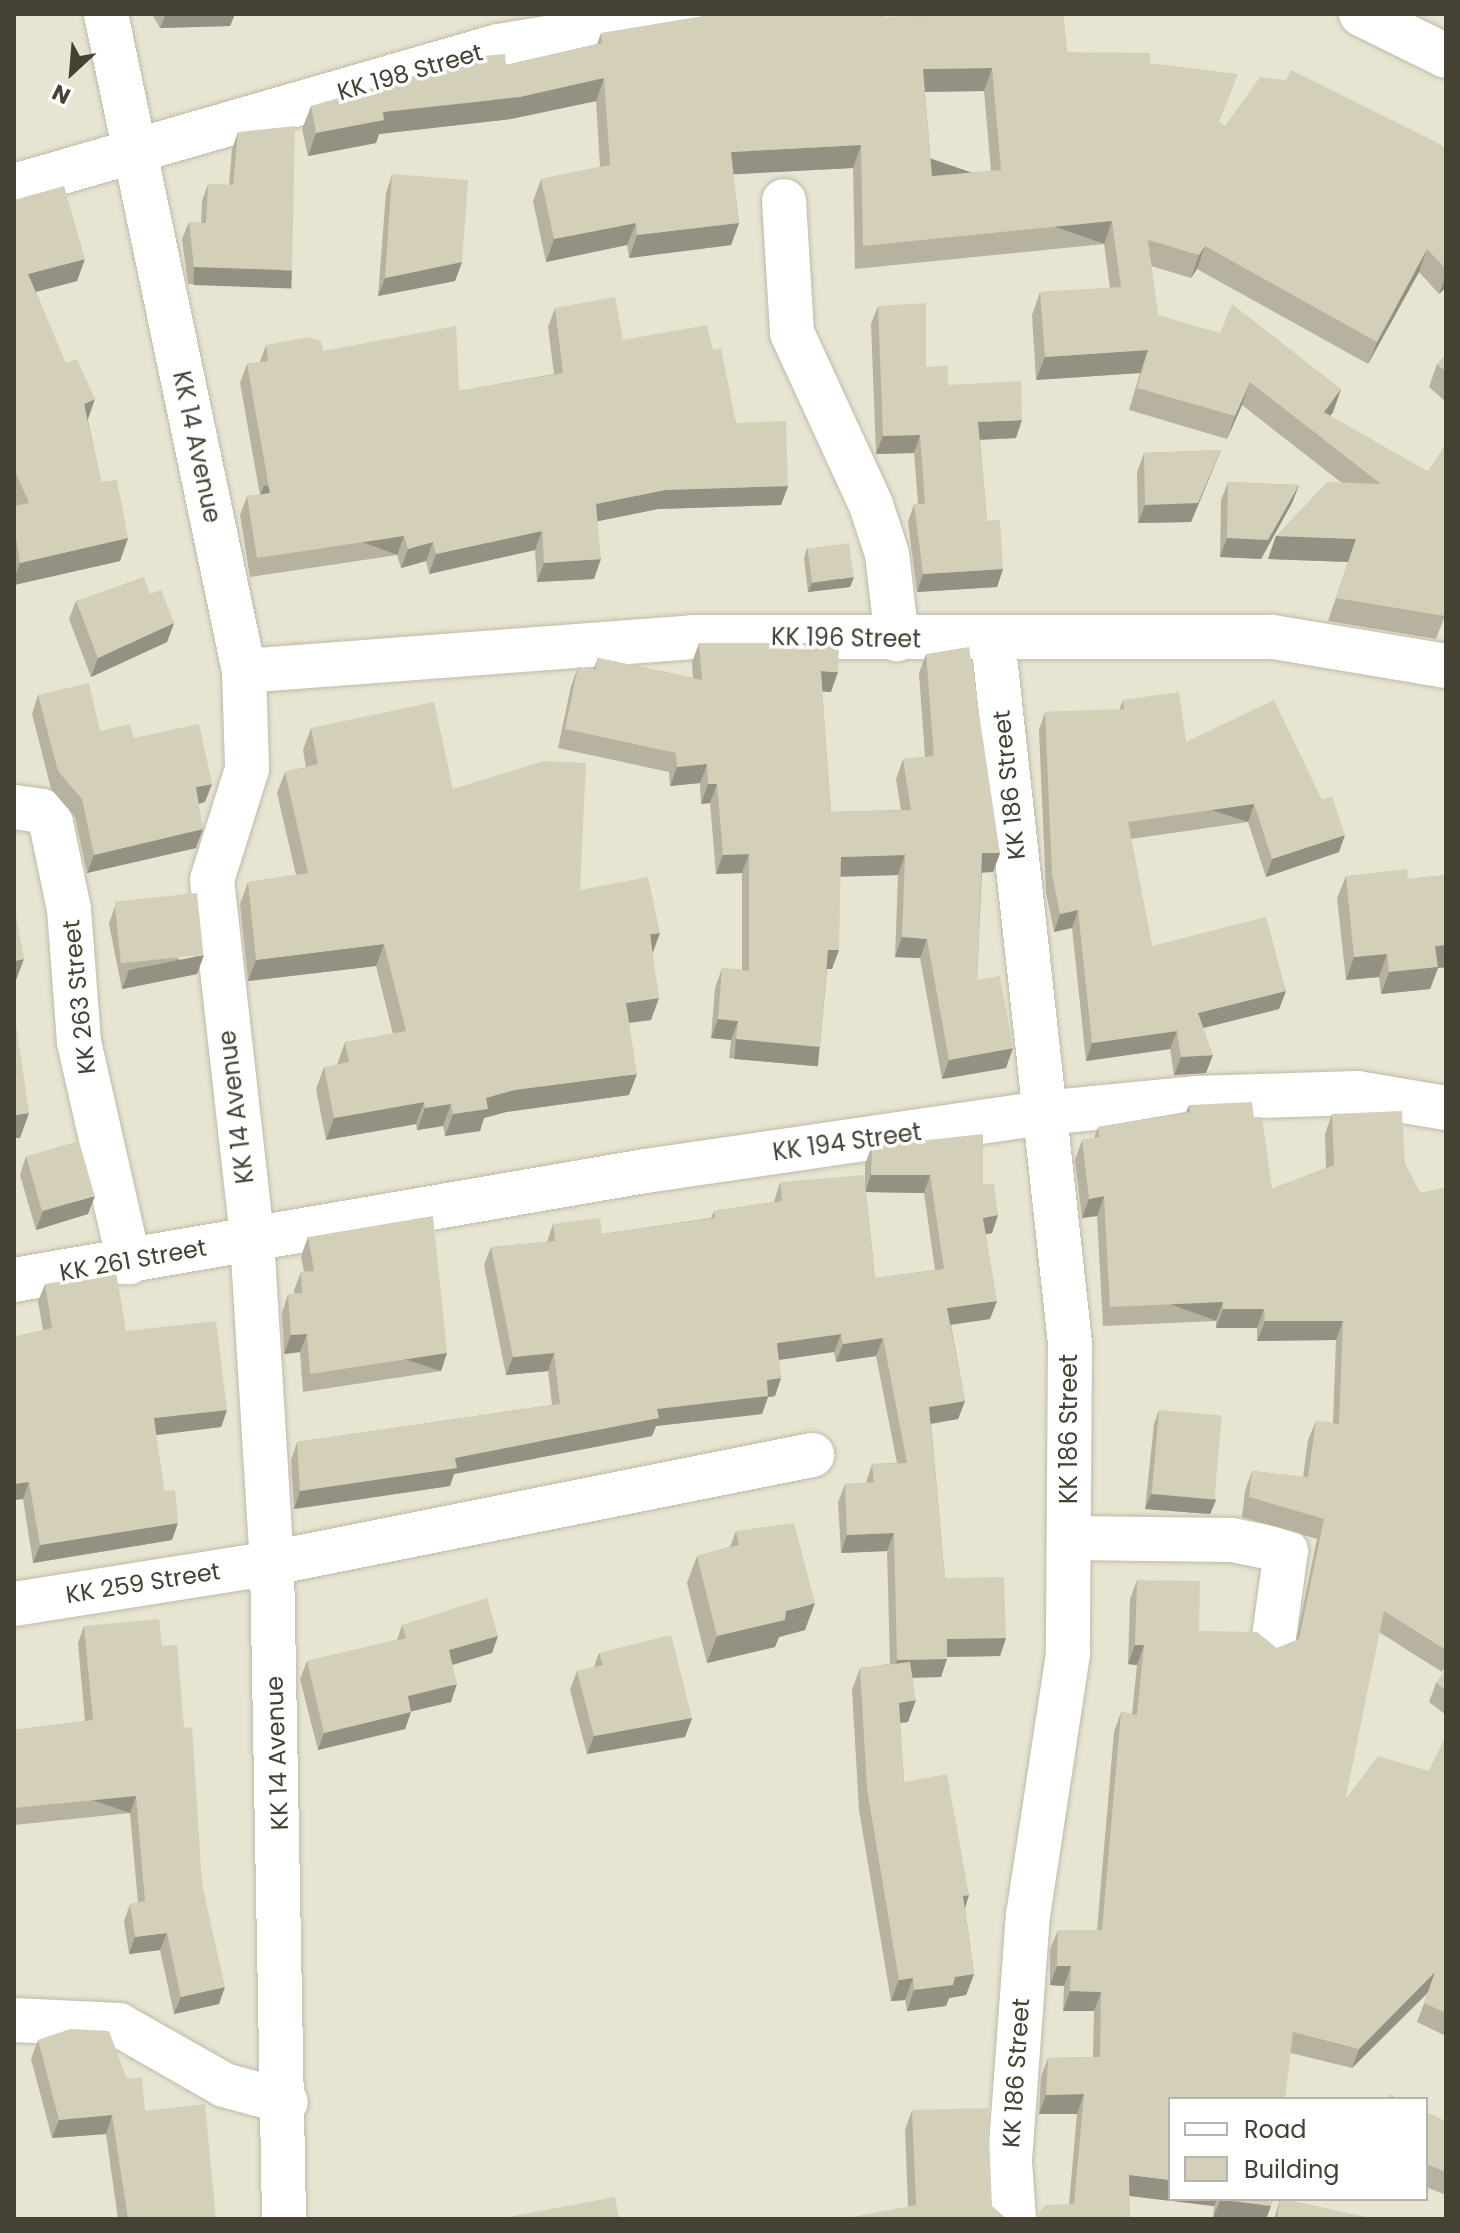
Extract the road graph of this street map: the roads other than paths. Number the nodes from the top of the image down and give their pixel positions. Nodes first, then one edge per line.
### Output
1 (106, 14) edge
2 (691, 14) edge
3 (1361, 14) edge
4 (1446, 56) edge
5 (134, 153) junction
6 (14, 186) edge
7 (784, 201) dead end
8 (897, 639) junction
9 (993, 639) junction
10 (1446, 666) edge
11 (244, 671) junction
12 (14, 807) edge
13 (1446, 1108) edge
14 (1043, 1113) junction
15 (252, 1239) junction
16 (129, 1262) junction
17 (14, 1280) edge
18 (812, 1455) dead end
19 (1069, 1538) junction
20 (272, 1563) junction
21 (14, 1604) edge
22 (1273, 1643) edge
23 (14, 2020) edge
24 (286, 2102) junction
25 (284, 2219) edge
26 (1014, 2219) edge

1 - 5 street, KK 14 Avenue
2 - 5 street, KK 198 Street
3 - 4 street
5 - 6 street, KK 198 Street
5 - 11 street, KK 14 Avenue
7 - 8 street
8 - 9 street, KK 196 Street
8 - 11 street, KK 196 Street
9 - 10 street, KK 196 Street
9 - 14 street, KK 186 Street
11 - 15 street, KK 14 Avenue
12 - 16 street, KK 263 Street
13 - 14 street, KK 194 Street
14 - 15 street, KK 194 Street
14 - 19 street, KK 186 Street
15 - 16 street, KK 261 Street
15 - 20 street, KK 14 Avenue
16 - 17 street, KK 261 Street
18 - 20 street, KK 259 Street
19 - 22 street
19 - 26 street, KK 186 Street
20 - 21 street, KK 259 Street
20 - 24 street, KK 14 Avenue
23 - 24 street
24 - 25 street, KK 14 Avenue

